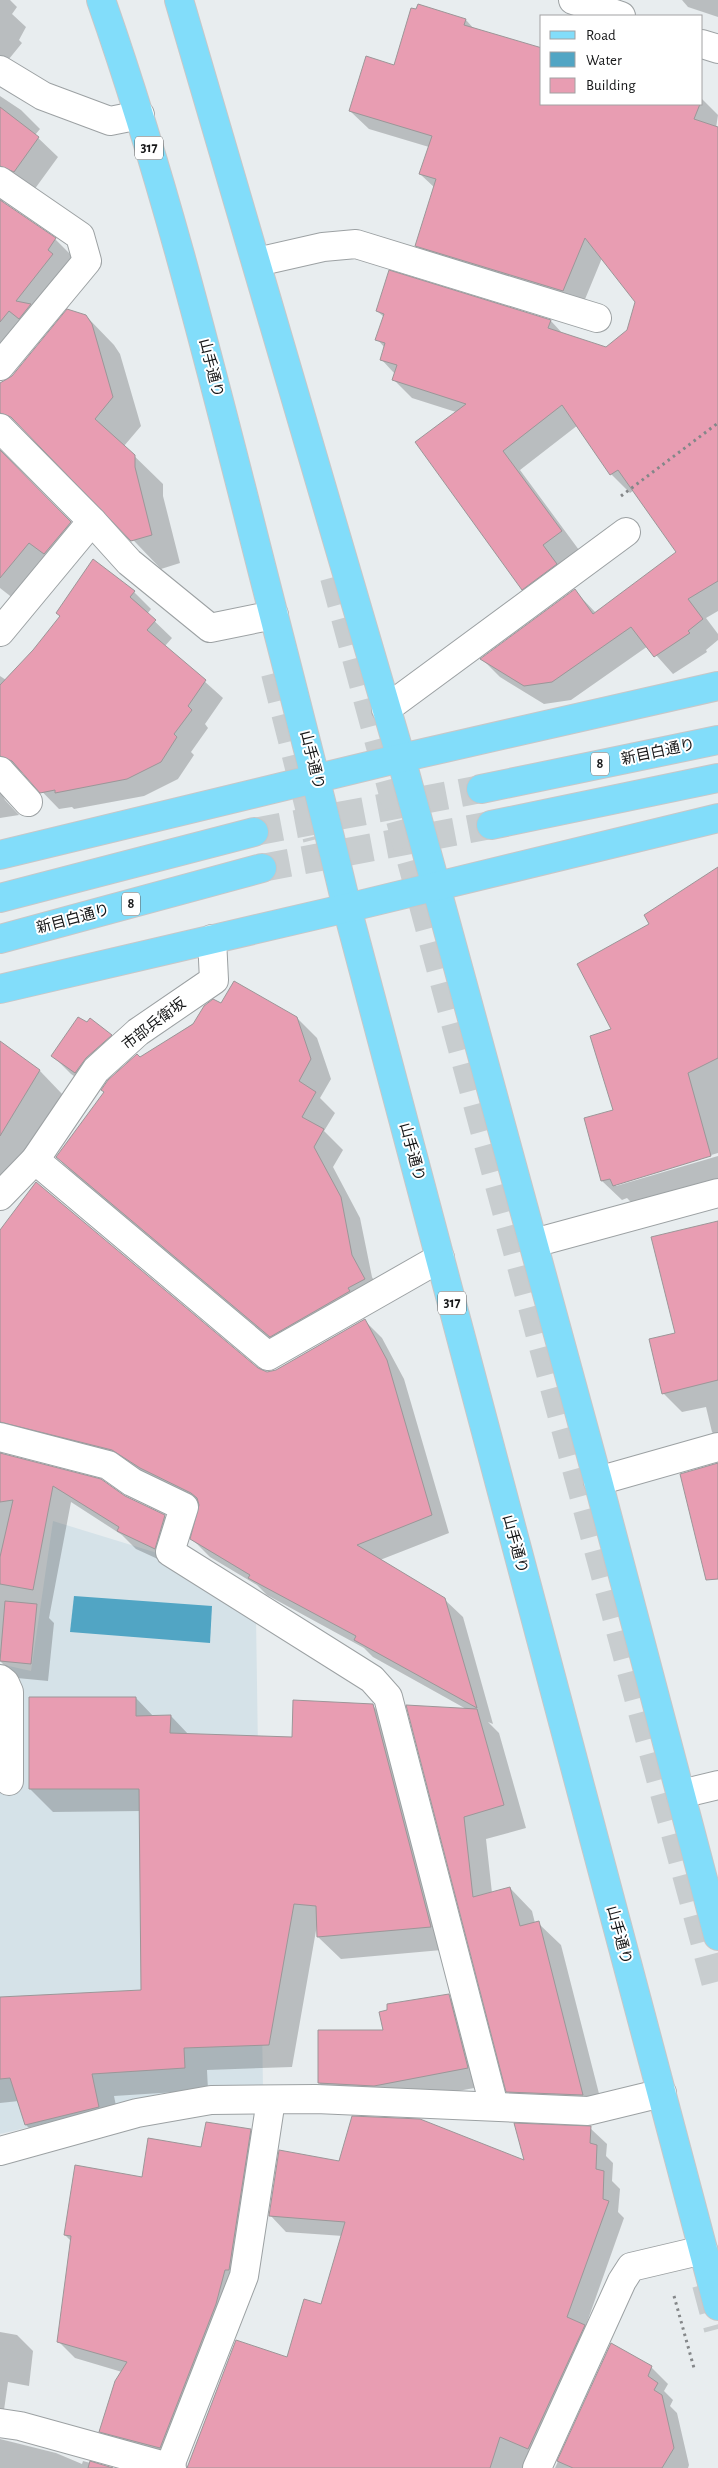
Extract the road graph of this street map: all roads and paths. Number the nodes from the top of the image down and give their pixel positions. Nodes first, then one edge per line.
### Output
1 (101, 0) edge
2 (179, 0) edge
3 (573, 0) edge
4 (618, 15) edge
5 (703, 44) edge
6 (718, 49) edge
7 (0, 70) edge
8 (140, 115) junction
9 (0, 181) edge
10 (257, 262) junction
11 (597, 318) dead end
12 (0, 366) edge
13 (718, 423) edge
14 (0, 428) edge
15 (92, 520) junction
16 (626, 532) joint
17 (274, 615) junction
18 (0, 632) edge
19 (718, 686) edge
20 (386, 709) junction
21 (718, 740) edge
22 (401, 758) junction
23 (0, 771) edge
24 (317, 778) junction
25 (718, 778) edge
26 (482, 789) tunnel mouth
27 (28, 802) dead end
28 (718, 818) edge
29 (491, 825) tunnel mouth
30 (254, 832) tunnel mouth
31 (0, 855) edge
32 (262, 868) tunnel mouth
33 (436, 886) junction
34 (0, 898) edge
35 (347, 908) junction
36 (0, 939) edge
37 (212, 939) junction
38 (0, 989) edge
39 (35, 1160) junction
40 (718, 1193) edge
41 (0, 1196) edge
42 (534, 1243) junction
43 (440, 1258) junction
44 (0, 1437) edge
45 (718, 1447) edge
46 (598, 1481) junction
47 (0, 1679) edge
48 (9, 1781) dead end
49 (718, 1785) edge
50 (681, 1794) junction
51 (718, 1936) edge
52 (662, 2093) junction
53 (271, 2100) junction
54 (494, 2106) junction
55 (0, 2151) edge
56 (703, 2250) junction
57 (674, 2296) dead end
58 (718, 2306) tunnel mouth
59 (694, 2368) dead end
60 (0, 2423) edge
61 (170, 2468) edge
62 (537, 2468) edge

1 - 8 main road, 山手通り / 317
2 - 10 main road
3 - 4 street
5 - 6 street
7 - 8 street
8 - 17 main road, 山手通り / 317
9 - 12 street
10 - 11 street
10 - 20 main road
13 - 16 path
14 - 15 street
15 - 17 street
15 - 18 street
16 - 20 street
17 - 24 main road, 山手通り / 317
19 - 22 main road
20 - 22 main road
21 - 26 main road, 新目白通り / 8
22 - 24 main road
22 - 33 main road
23 - 27 street
24 - 31 main road
24 - 35 main road, 山手通り / 317
25 - 29 main road
28 - 33 main road
30 - 34 main road
32 - 36 main road, 新目白通り / 8
33 - 35 main road
33 - 42 main road
35 - 37 main road
35 - 43 main road, 山手通り / 317
37 - 38 main road
37 - 39 street, 市部兵衛坂
39 - 41 street, 市部兵衛坂
39 - 43 street
40 - 42 street
42 - 46 main road
43 - 52 main road, 山手通り / 317
44 - 54 street
45 - 46 street
46 - 50 main road
47 - 48 street
49 - 50 street
50 - 51 main road
52 - 54 street
52 - 56 main road, 山手通り / 317
53 - 54 street
53 - 55 street
53 - 61 street
56 - 58 main road, 山手通り / 317
56 - 62 street
57 - 59 path
60 - 61 street

